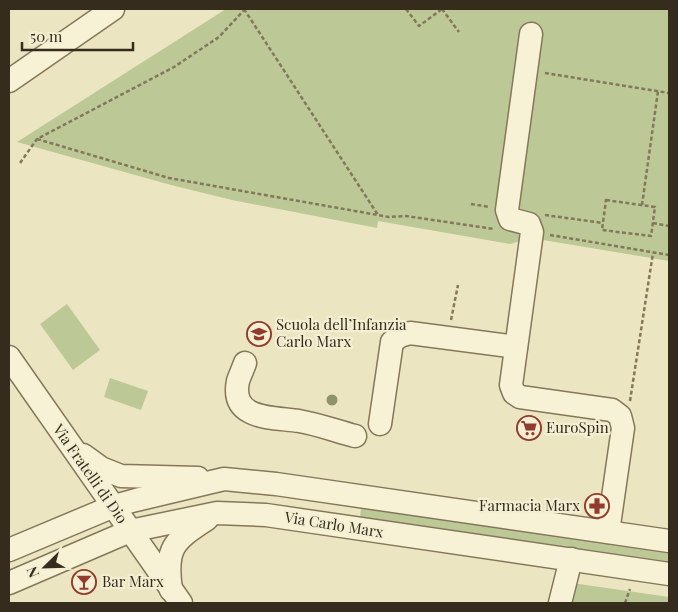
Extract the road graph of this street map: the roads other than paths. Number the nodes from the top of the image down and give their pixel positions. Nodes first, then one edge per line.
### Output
1 (113, 9) edge
2 (531, 34) dead end
3 (9, 81) edge
4 (516, 347) junction
5 (9, 358) edge
6 (245, 363) dead end
7 (380, 424) dead end
8 (60, 430) junction
9 (355, 436) dead end
10 (224, 479) junction
11 (114, 506) junction
12 (217, 513) junction
13 (130, 531) junction
14 (608, 532) junction
15 (669, 541) edge
16 (9, 550) edge
17 (571, 559) junction
18 (669, 574) edge
19 (9, 583) edge
20 (176, 597) edge
21 (560, 603) edge

1 - 3 street
2 - 4 street
4 - 7 street
4 - 14 street
5 - 8 street, Via Fratelli di Dio
6 - 9 street
8 - 10 street, Via Carlo Marx
8 - 11 street, Via Fratelli di Dio
10 - 11 street, Via Carlo Marx
10 - 14 street, Via Carlo Marx
11 - 13 street, Via Fratelli di Dio
11 - 16 street, Via Carlo Marx
12 - 13 street, Via Carlo Marx
12 - 17 street, Via Carlo Marx
12 - 20 street, Via Fratelli di Dio
13 - 19 street, Via Carlo Marx
13 - 20 street, Via Fratelli di Dio
14 - 15 street, Via Carlo Marx
17 - 18 street, Via Carlo Marx
17 - 21 street

